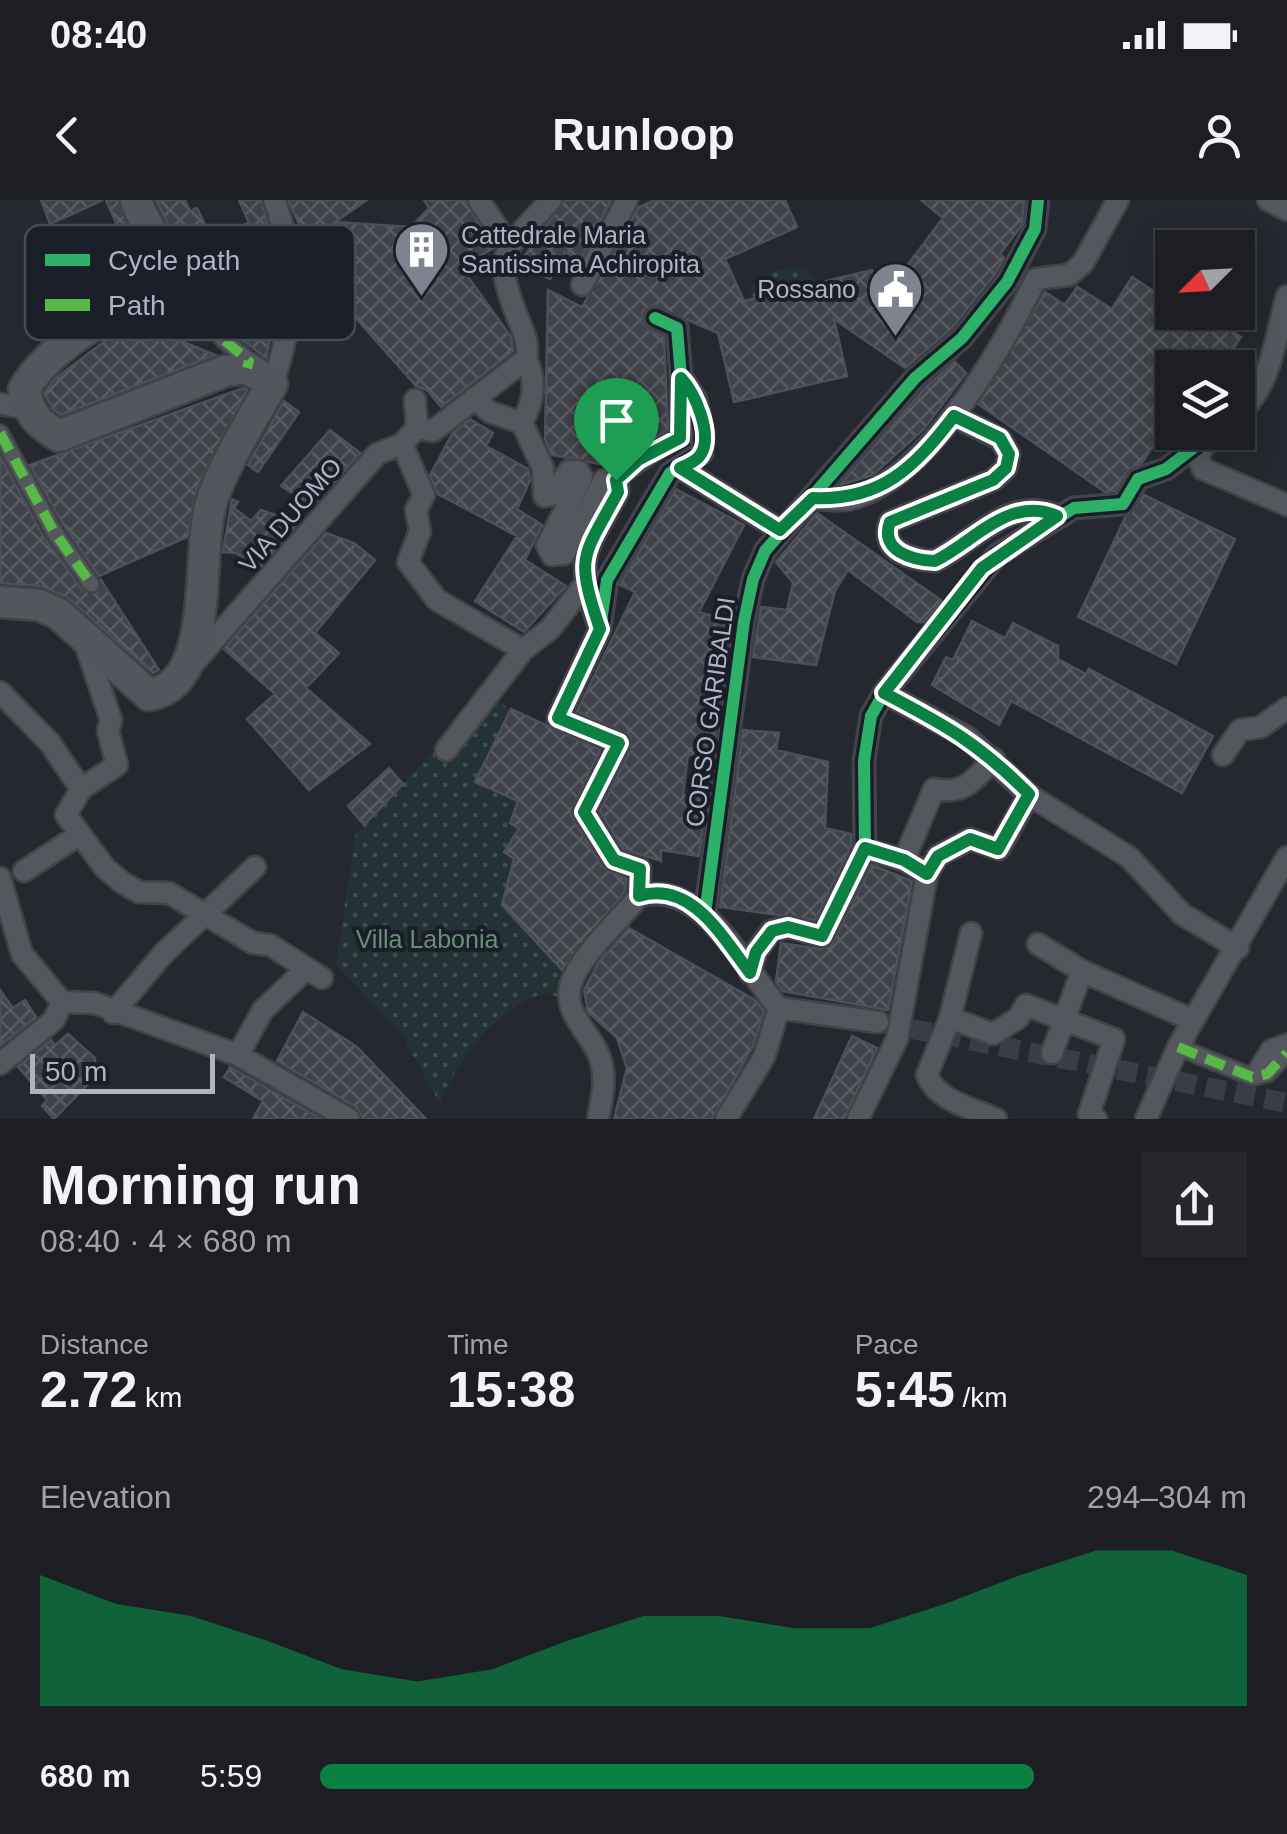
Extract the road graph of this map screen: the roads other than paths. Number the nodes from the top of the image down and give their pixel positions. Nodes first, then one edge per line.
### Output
1 (136, 200) edge
2 (274, 200) edge
3 (479, 200) edge
4 (551, 200) edge
5 (627, 200) edge
6 (1038, 200) edge
7 (1118, 200) edge
8 (1268, 200) edge
9 (1287, 210) edge
10 (146, 225) edge
11 (284, 225) edge
12 (509, 246) junction
13 (582, 285) dead end
14 (1287, 296) edge
15 (654, 318) dead end
16 (74, 340) edge
17 (224, 340) edge
18 (283, 340) edge
19 (526, 359) junction
20 (1287, 360) edge
21 (1267, 374) junction
22 (260, 376) junction
23 (681, 378) junction
24 (1255, 395) edge
25 (474, 398) junction
26 (415, 400) dead end
27 (14, 406) edge
28 (954, 416) junction
29 (522, 422) junction
30 (682, 433) joint
31 (0, 434) edge
32 (409, 436) junction
33 (1192, 450) edge
34 (1201, 450) edge
35 (680, 468) junction
36 (616, 480) junction
37 (813, 498) junction
38 (1287, 505) edge
39 (1057, 516) junction
40 (780, 530) junction
41 (91, 584) dead end
42 (585, 584) junction
43 (0, 602) edge
44 (600, 629) junction
45 (82, 636) junction
46 (523, 650) junction
47 (190, 666) junction
48 (0, 692) edge
49 (884, 693) junction
50 (1287, 708) edge
51 (446, 750) dead end
52 (1223, 754) dead end
53 (994, 759) junction
54 (80, 789) junction
55 (1029, 794) junction
56 (80, 835) junction
57 (865, 848) junction
58 (1287, 857) edge
59 (904, 860) junction
60 (254, 867) dead end
61 (24, 870) dead end
62 (927, 874) junction
63 (0, 878) edge
64 (639, 896) junction
65 (205, 912) junction
66 (704, 914) junction
67 (971, 933) dead end
68 (1038, 944) dead end
69 (1238, 948) junction
70 (1082, 971) junction
71 (750, 973) junction
72 (62, 1002) junction
73 (779, 1008) junction
74 (113, 1013) junction
75 (950, 1018) junction
76 (1062, 1020) junction
77 (1192, 1020) junction
78 (878, 1022) tunnel mouth
79 (1287, 1042) edge
80 (1178, 1047) junction
81 (1052, 1052) dead end
82 (1287, 1052) edge
83 (238, 1055) junction
84 (0, 1064) edge
85 (1252, 1077) junction
86 (349, 1119) edge
87 (598, 1119) edge
88 (726, 1119) edge
89 (858, 1119) edge
90 (996, 1119) edge
91 (1096, 1119) edge
92 (1146, 1119) edge

1 - 10 main road
2 - 11 street
3 - 12 street
4 - 12 street
5 - 13 street
6 - 37 street, CORSO GARIBALDI
7 - 28 street
8 - 9 street
12 - 19 street
14 - 21 street
15 - 23 street
16 - 27 main road
17 - 22 street
18 - 22 street
19 - 25 street
19 - 29 street
20 - 21 street
21 - 24 street
22 - 27 main road
22 - 47 main road
23 - 30 street
23 - 35 street
25 - 29 street
25 - 32 street, VIA DUOMO
26 - 32 street
28 - 37 street
28 - 39 street
29 - 36 street
30 - 36 street
31 - 41 street
32 - 46 street
32 - 47 street, VIA DUOMO
33 - 39 street
34 - 38 street
35 - 40 street
35 - 44 street
36 - 42 street
37 - 40 street, CORSO GARIBALDI
39 - 49 street
40 - 66 street, CORSO GARIBALDI
42 - 44 street
42 - 46 street
43 - 45 main road
44 - 64 street
45 - 47 main road
45 - 54 street
46 - 51 street
48 - 54 street
49 - 53 street
49 - 57 street
50 - 52 street
53 - 55 street
53 - 59 street
54 - 56 street
55 - 62 street
55 - 69 street
56 - 61 street
56 - 65 street
57 - 59 street
57 - 71 street
58 - 69 street
59 - 62 street
60 - 65 street
62 - 89 street
63 - 72 street
64 - 66 street
64 - 87 street
65 - 74 street
65 - 83 street
66 - 71 street
67 - 75 street
68 - 70 street
69 - 77 street
70 - 76 street
70 - 77 street
71 - 73 street
72 - 74 street
72 - 84 street
73 - 78 street
73 - 88 street
74 - 83 street
75 - 76 street
75 - 90 street
76 - 81 street
76 - 91 street
77 - 80 street
79 - 85 street
80 - 85 street
80 - 92 street
82 - 85 street
83 - 86 street

